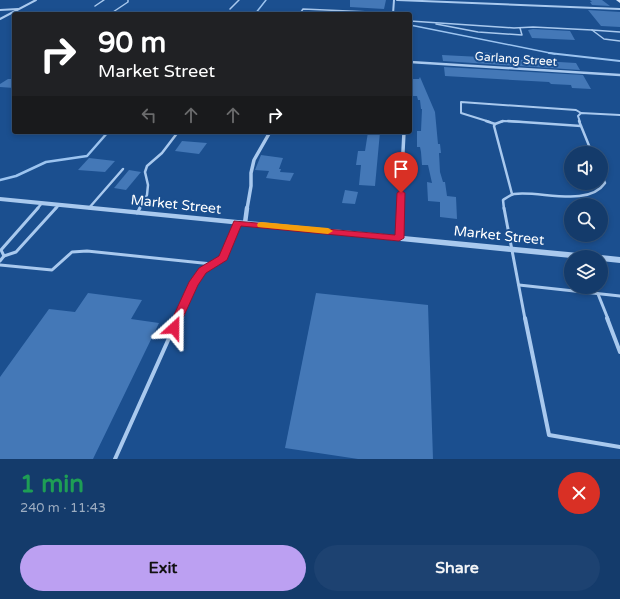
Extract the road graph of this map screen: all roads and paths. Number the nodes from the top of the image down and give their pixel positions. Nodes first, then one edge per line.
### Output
1 (36, 0) edge
2 (104, 0) edge
3 (128, 0) edge
4 (239, 0) edge
5 (394, 0) edge
6 (397, 0) edge
7 (95, 6) dead end
8 (19, 9) junction
9 (230, 9) dead end
10 (620, 9) edge
11 (0, 10) edge
12 (13, 12) edge
13 (113, 12) edge
14 (301, 12) edge
15 (357, 12) edge
16 (393, 12) edge
17 (12, 13) edge
18 (0, 19) edge
19 (412, 21) edge
20 (432, 23) junction
21 (520, 28) junction
22 (592, 30) junction
23 (620, 32) edge
24 (620, 41) edge
25 (412, 62) edge
26 (620, 75) edge
27 (581, 113) junction
28 (620, 115) edge
29 (495, 124) junction
30 (581, 126) junction
31 (176, 134) edge
32 (269, 134) edge
33 (404, 134) edge
34 (589, 146) edge
35 (123, 169) dead end
36 (599, 190) edge
37 (512, 194) junction
38 (0, 199) edge
39 (42, 204) junction
40 (59, 205) junction
41 (89, 208) junction
42 (137, 213) junction
43 (241, 223) junction
44 (399, 238) junction
45 (511, 249) junction
46 (564, 254) edge
47 (4, 256) junction
48 (608, 259) edge
49 (620, 260) edge
50 (0, 261) edge
51 (213, 264) junction
52 (0, 265) edge
53 (519, 285) junction
54 (564, 290) edge
55 (598, 294) joint
56 (620, 296) edge
57 (620, 352) edge
58 (620, 447) edge
59 (115, 459) edge

1 - 8 street
2 - 7 lane
3 - 13 lane
4 - 9 lane
5 - 16 street
6 - 10 street
8 - 11 street
8 - 12 street
14 - 15 lane
17 - 18 street
19 - 20 lane
20 - 21 lane
20 - 21 lane
21 - 22 lane
22 - 23 lane
22 - 24 lane
25 - 26 street, Garlang Street
27 - 28 lane
27 - 29 lane
27 - 30 lane
29 - 30 lane
29 - 37 lane
30 - 34 lane
31 - 42 lane
32 - 43 street
33 - 44 street
35 - 41 lane
36 - 37 lane
37 - 45 lane
38 - 39 street, Market Street
39 - 40 street, Market Street
39 - 47 lane
40 - 41 street, Market Street
40 - 47 lane
41 - 42 street, Market Street
42 - 43 street, Market Street
43 - 44 street, Market Street
43 - 51 lane
44 - 45 street, Market Street
45 - 46 street, Market Street
45 - 53 lane
47 - 50 lane
48 - 49 street
51 - 52 lane
51 - 59 lane
53 - 54 lane
53 - 58 lane
55 - 56 lane
55 - 57 lane

